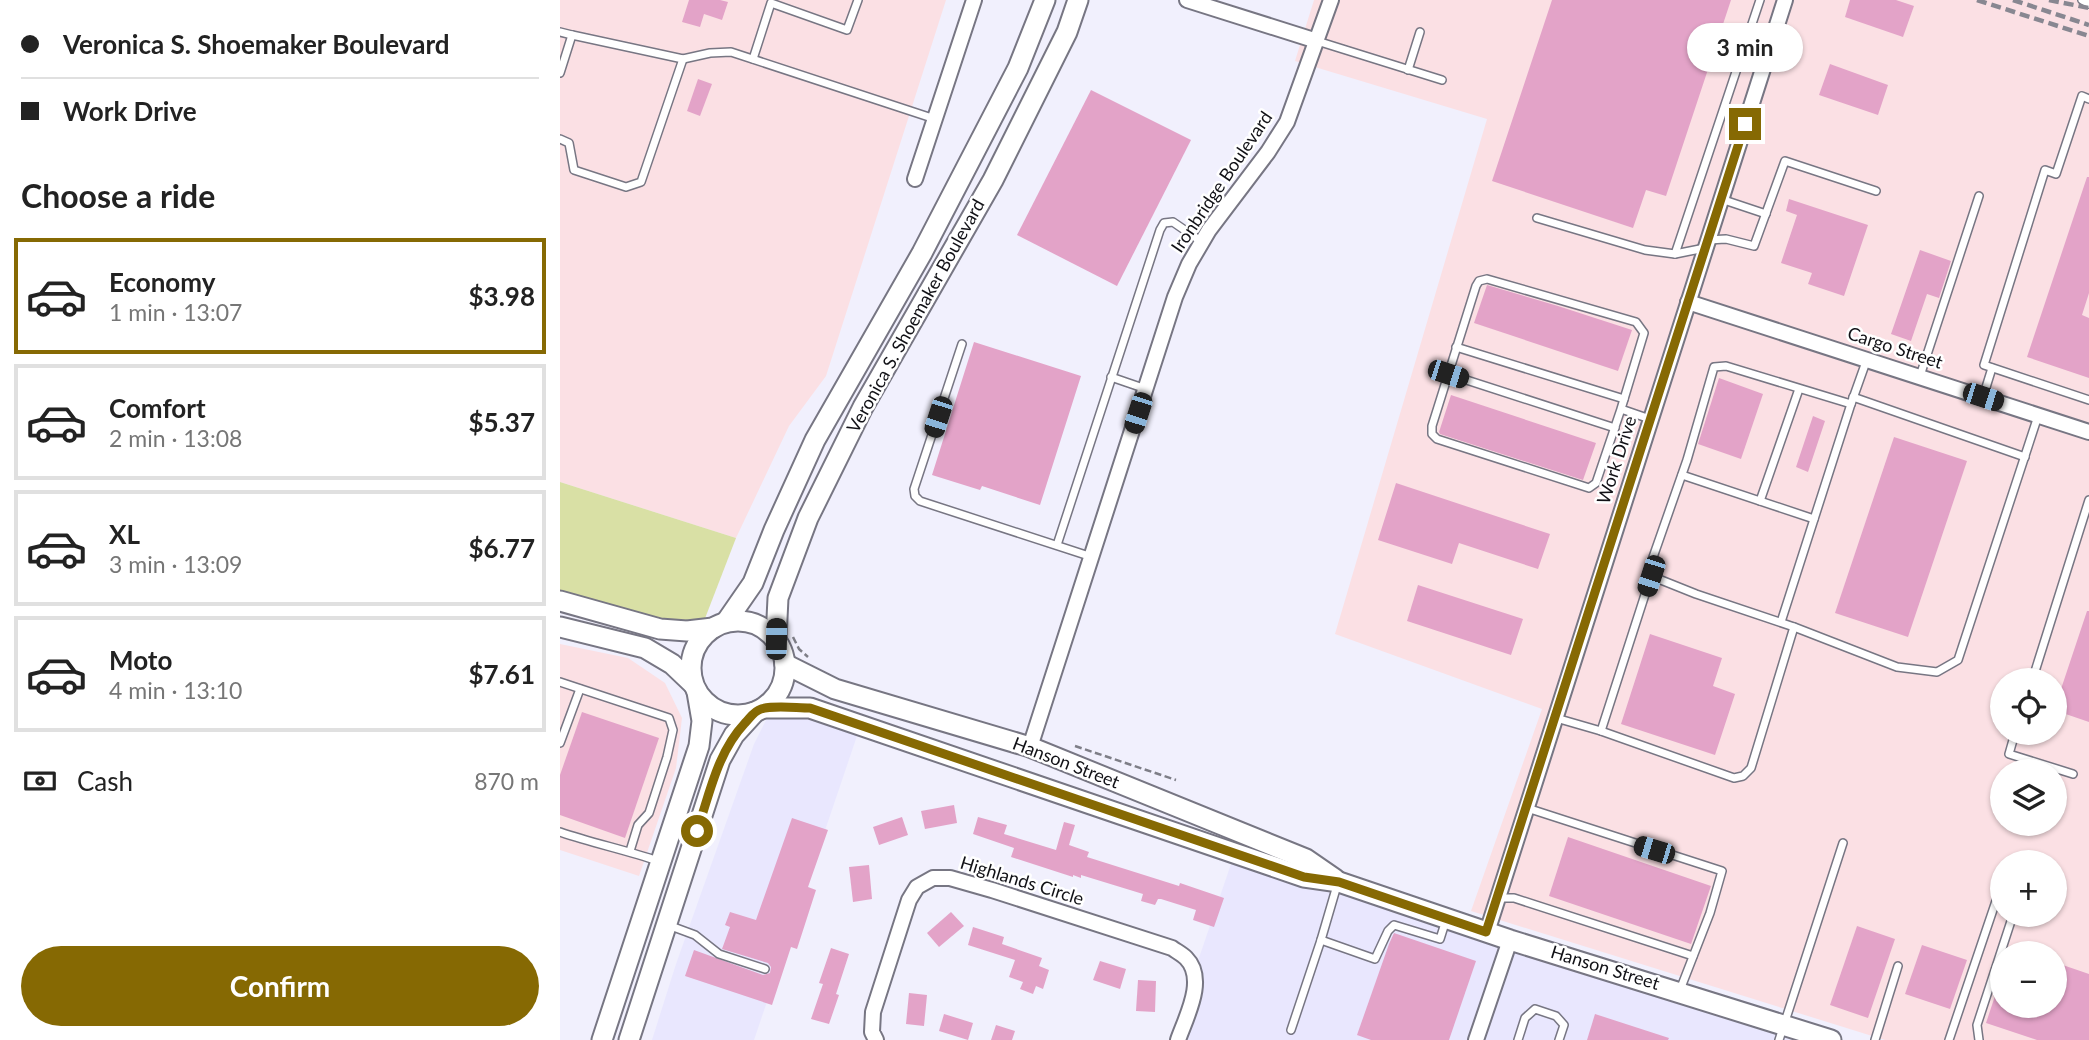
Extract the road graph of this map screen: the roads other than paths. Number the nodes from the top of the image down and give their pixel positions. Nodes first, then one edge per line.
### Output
1 (858, 0) edge
2 (974, 0) edge
3 (1045, 0) edge
4 (1079, 0) edge
5 (1331, 0) edge
6 (1760, 0) edge
7 (1786, 0) edge
8 (2082, 0) edge
9 (1193, 1) edge
10 (2089, 4) edge
11 (560, 32) edge
12 (1420, 32) dead end
13 (572, 35) junction
14 (1317, 41) junction
15 (683, 59) junction
16 (753, 59) junction
17 (1408, 70) junction
18 (560, 73) edge
19 (1442, 80) dead end
20 (2089, 99) edge
21 (936, 119) junction
22 (560, 139) edge
23 (915, 179) dead end
24 (1875, 191) dead end
25 (1979, 196) dead end
26 (1721, 199) junction
27 (1766, 214) junction
28 (1537, 218) dead end
29 (1202, 242) junction
30 (1706, 244) junction
31 (1675, 254) junction
32 (1688, 302) junction
33 (962, 344) dead end
34 (1456, 347) junction
35 (1867, 359) junction
36 (1992, 368) junction
37 (1448, 374) junction
38 (1920, 376) junction
39 (1111, 377) junction
40 (1146, 389) junction
41 (1799, 389) junction
42 (1983, 397) junction
43 (1624, 399) junction
44 (2089, 400) edge
45 (1852, 401) junction
46 (1621, 409) junction
47 (2038, 415) junction
48 (1650, 419) junction
49 (1615, 428) junction
50 (2089, 432) edge
51 (2025, 457) junction
52 (1682, 475) junction
53 (2089, 500) edge
54 (1760, 501) junction
55 (1814, 520) junction
56 (1057, 545) junction
57 (1092, 557) junction
58 (1651, 576) junction
59 (560, 601) edge
60 (1781, 622) junction
61 (719, 625) junction
62 (560, 627) edge
63 (1794, 627) junction
64 (783, 634) junction
65 (785, 664) junction
66 (2036, 668) edge
67 (560, 682) edge
68 (695, 688) junction
69 (580, 689) junction
70 (759, 710) junction
71 (1555, 718) junction
72 (1601, 731) junction
73 (560, 743) edge
74 (2012, 745) edge
75 (1030, 747) junction
76 (2073, 774) dead end
77 (1526, 807) junction
78 (560, 832) edge
79 (1843, 843) dead end
80 (630, 851) junction
81 (662, 862) junction
82 (1339, 882) junction
83 (1497, 898) junction
84 (1447, 918) junction
85 (1990, 919) edge
86 (667, 925) junction
87 (2009, 927) edge
88 (1486, 932) junction
89 (1321, 940) junction
90 (1510, 940) junction
91 (1693, 956) junction
92 (1898, 967) dead end
93 (765, 969) dead end
94 (1680, 991) junction
95 (1291, 1030) dead end
96 (1782, 1032) edge
97 (634, 1038) edge
98 (602, 1040) edge
99 (876, 1040) edge
100 (1178, 1040) edge
101 (1476, 1040) edge
102 (1518, 1040) edge
103 (1559, 1040) edge
104 (1831, 1040) edge
105 (1875, 1040) edge
106 (1949, 1040) edge
107 (1979, 1040) edge

1 - 16 lane
2 - 21 street
3 - 61 street, Veronica S. Shoemaker Boulevard
4 - 64 street, Veronica S. Shoemaker Boulevard
5 - 14 street, Ironbridge Boulevard
6 - 31 lane
7 - 26 street, Work Drive
8 - 10 lane
9 - 14 street
11 - 13 lane
12 - 17 lane
13 - 15 lane
13 - 18 lane
14 - 17 lane
14 - 29 street, Ironbridge Boulevard
15 - 16 lane
15 - 22 lane
16 - 21 lane
17 - 19 lane
20 - 36 lane
21 - 23 street
24 - 27 lane
25 - 38 lane
26 - 27 lane
26 - 30 street, Work Drive
27 - 30 lane
28 - 31 lane
29 - 39 lane
29 - 40 street, Ironbridge Boulevard
30 - 31 lane
30 - 32 street, Work Drive
32 - 35 street, Cargo Street
32 - 48 street, Work Drive
33 - 56 lane
34 - 37 lane
34 - 43 lane
34 - 43 lane
35 - 38 street, Cargo Street
35 - 45 lane
36 - 42 lane
36 - 44 lane
37 - 49 lane
37 - 49 lane
38 - 42 street, Cargo Street
39 - 40 lane
39 - 56 lane
40 - 57 street, Ironbridge Boulevard
41 - 45 lane
41 - 52 lane
41 - 54 lane
42 - 47 street, Cargo Street
43 - 46 lane
45 - 51 lane
45 - 55 lane
46 - 48 lane
46 - 49 lane
47 - 50 street, Cargo Street
47 - 51 lane
48 - 71 street, Work Drive
51 - 63 lane
52 - 54 lane
52 - 58 lane
53 - 66 lane
54 - 55 lane
55 - 60 lane
56 - 57 lane
57 - 75 street, Ironbridge Boulevard
58 - 60 lane
58 - 72 lane
59 - 61 street
60 - 63 lane
61 - 64 street
61 - 68 street
62 - 68 street, Hanson Street
63 - 72 lane
64 - 65 street
65 - 70 street
65 - 75 street, Hanson Street
67 - 69 lane
68 - 70 street, Hanson Street
68 - 81 street
69 - 73 lane
69 - 80 lane
70 - 82 street, Hanson Street
70 - 86 street
71 - 72 lane
71 - 77 street, Work Drive
74 - 76 lane
75 - 82 street, Hanson Street
77 - 83 street, Work Drive
77 - 91 lane
78 - 80 lane
79 - 96 lane
80 - 81 lane
81 - 98 street
82 - 84 street, Hanson Street
82 - 89 lane
83 - 88 street, Work Drive
83 - 91 lane
84 - 88 street, Hanson Street
84 - 89 lane
85 - 106 lane
86 - 93 lane
86 - 97 street
87 - 107 lane
88 - 90 street, Hanson Street
89 - 95 lane
90 - 94 street, Hanson Street
90 - 101 street
91 - 94 lane
92 - 105 lane
94 - 96 street, Hanson Street
96 - 104 street, Hanson Street
99 - 100 street, Highlands Circle
102 - 103 lane

